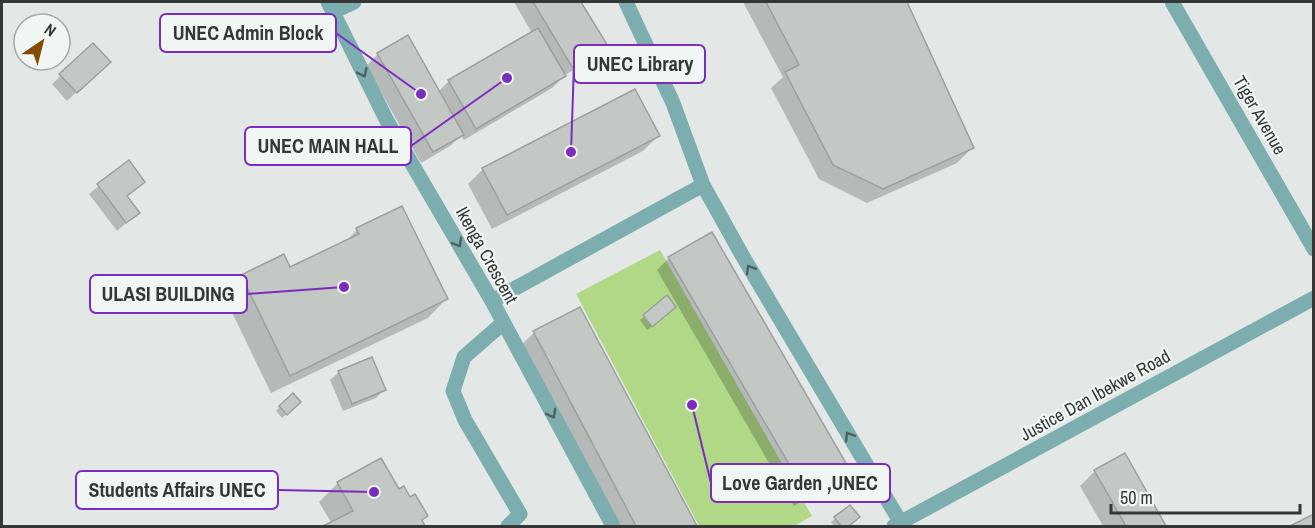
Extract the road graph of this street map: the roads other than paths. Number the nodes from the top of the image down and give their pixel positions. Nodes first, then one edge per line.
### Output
1 (354, 2) edge
2 (626, 2) edge
3 (1172, 2) edge
4 (330, 7) edge
5 (703, 185) junction
6 (1314, 249) edge
7 (1314, 298) edge
8 (492, 301) junction
9 (503, 323) junction
10 (898, 525) edge
11 (508, 526) edge
12 (613, 526) edge

1 - 4 street
2 - 5 street
3 - 6 street, Tiger Avenue
4 -> 8 street, Ikenga Crescent
5 - 8 street
10 -> 5 street
7 - 10 street, Justice Dan Ibekwe Road
8 - 9 street, Ikenga Crescent
9 - 11 street
9 -> 12 street, Ikenga Crescent

